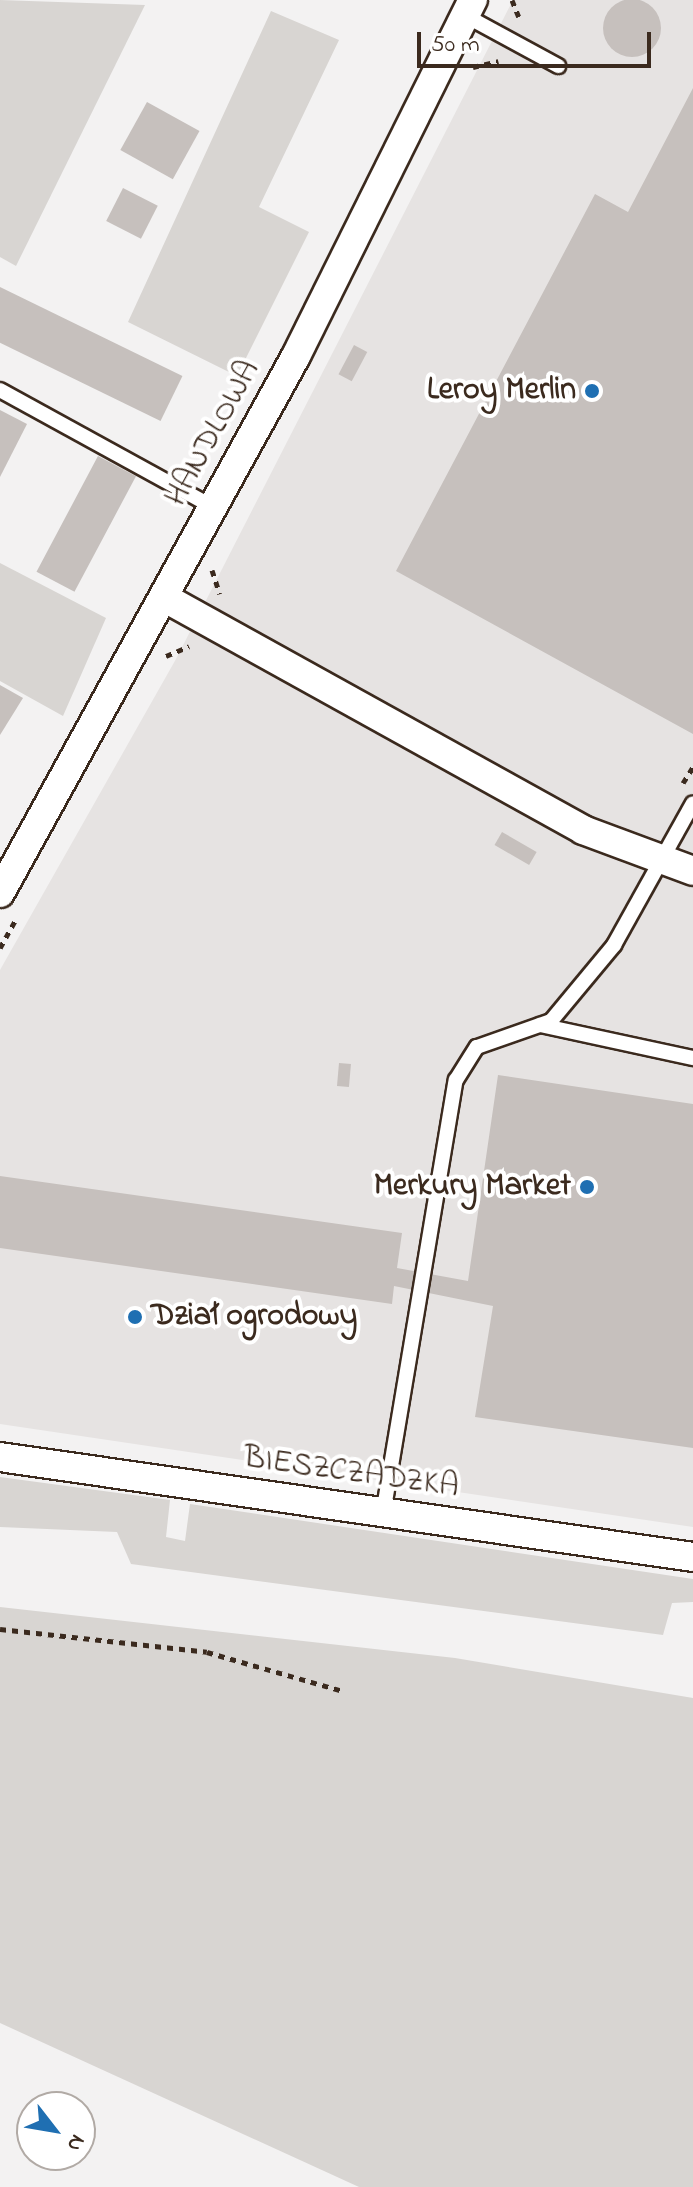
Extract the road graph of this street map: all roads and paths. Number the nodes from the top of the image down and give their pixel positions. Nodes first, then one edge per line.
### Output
1 (512, 0) edge
2 (470, 8) edge
3 (528, 26) dead end
4 (558, 66) dead end
5 (0, 390) edge
6 (213, 507) junction
7 (165, 598) junction
8 (693, 803) edge
9 (660, 864) junction
10 (693, 871) edge
11 (0, 893) edge
12 (540, 1025) junction
13 (693, 1058) edge
14 (0, 1457) edge
15 (383, 1514) junction
16 (693, 1557) edge
17 (0, 1629) edge
18 (343, 1691) dead end

1 - 3 path
2 - 4 lane
2 - 6 street, HANDLOWA
5 - 6 lane
6 - 7 street, HANDLOWA
7 - 9 street
7 - 11 street, HANDLOWA
8 - 9 lane
9 - 10 street
9 - 12 lane
12 - 13 lane
12 - 15 lane
14 - 15 street, BIESZCZADZKA
15 - 16 street, BIESZCZADZKA
17 - 18 path

